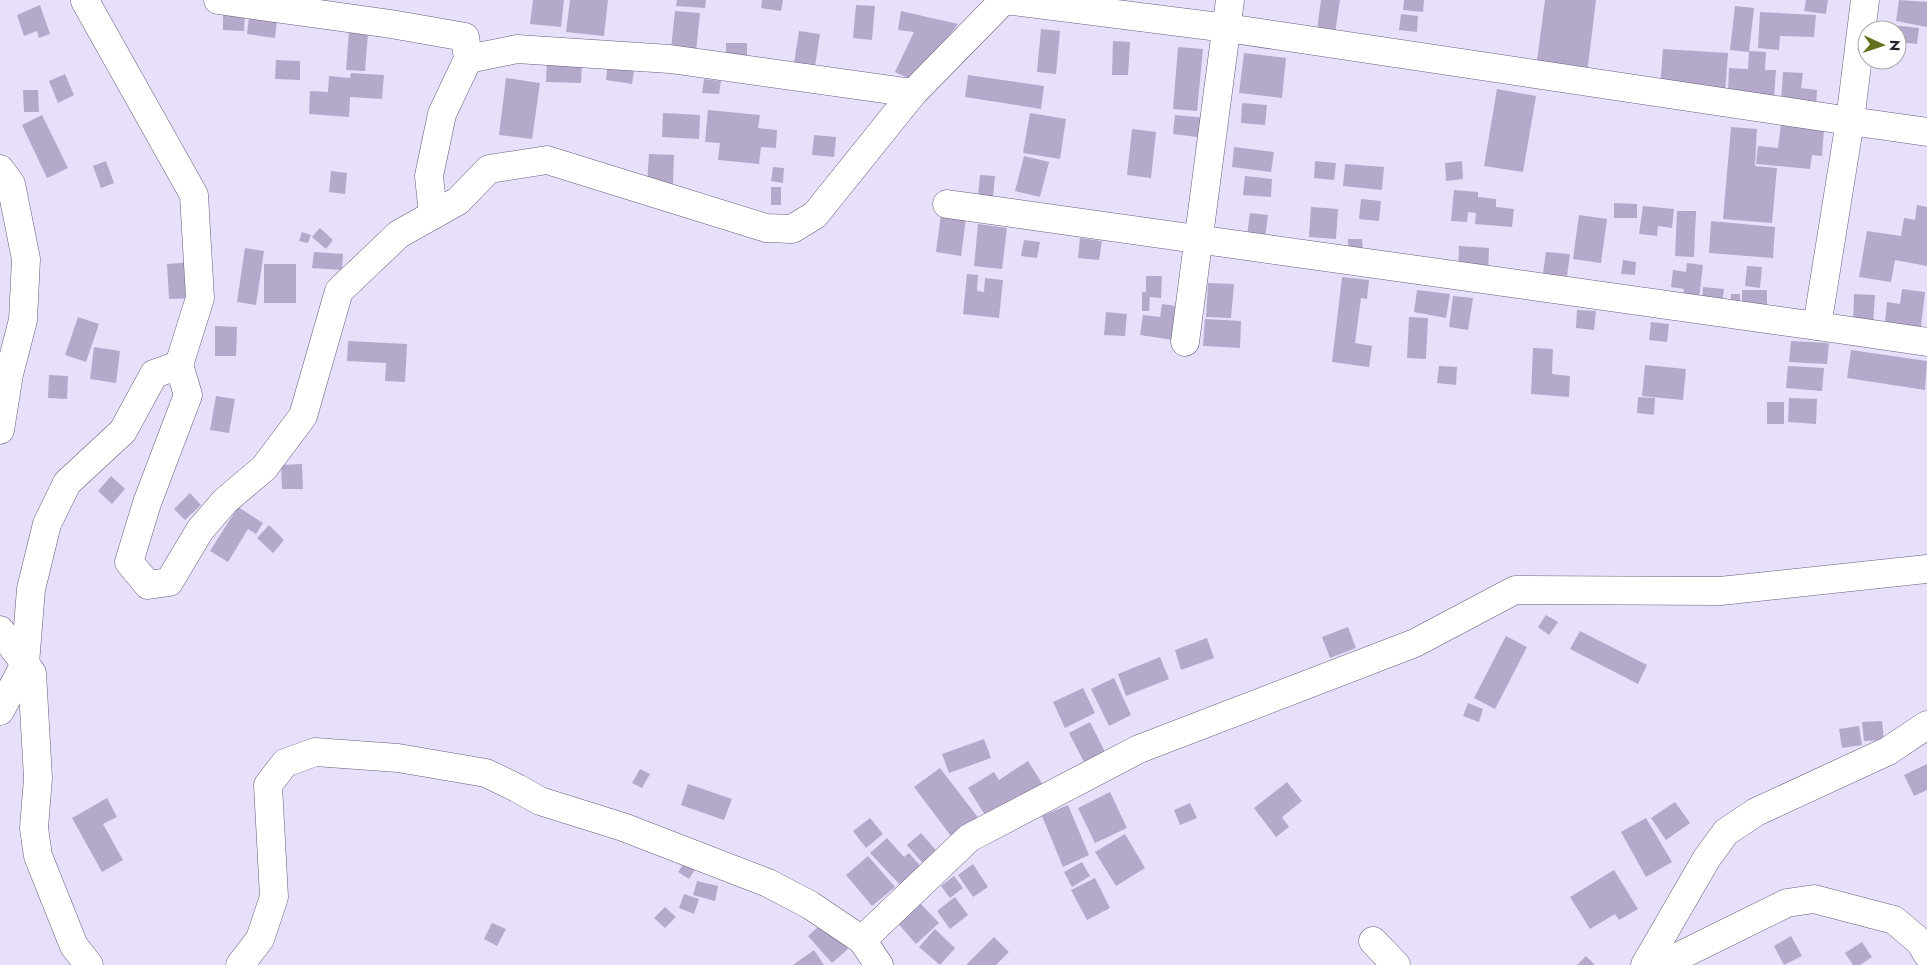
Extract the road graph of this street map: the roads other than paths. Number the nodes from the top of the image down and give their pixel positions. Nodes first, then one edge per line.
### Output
1 (87, 0) edge
2 (218, 0) edge
3 (1005, 0) edge
4 (1230, 0) edge
5 (1865, 0) edge
6 (1227, 28) junction
7 (468, 59) junction
8 (913, 93) junction
9 (1850, 121) junction
10 (1927, 132) edge
11 (0, 169) edge
12 (947, 204) dead end
13 (433, 215) junction
14 (1198, 241) junction
15 (1817, 326) junction
16 (1185, 342) dead end
17 (1927, 342) edge
18 (180, 365) junction
19 (0, 430) edge
20 (1927, 569) edge
21 (0, 630) edge
22 (25, 664) junction
23 (0, 710) edge
24 (1927, 725) edge
25 (862, 940) junction
26 (1373, 941) dead end
27 (1927, 954) edge
28 (89, 965) edge
29 (240, 965) edge
30 (879, 965) edge
31 (1396, 965) edge
32 (1646, 965) edge
33 (1661, 965) edge

1 - 18 street
2 - 7 street
3 - 6 street
3 - 8 street
4 - 6 street
5 - 9 street
6 - 9 street
6 - 14 street
7 - 8 street
7 - 13 street
8 - 13 street
9 - 10 street
9 - 15 street
11 - 19 street
12 - 14 street
13 - 18 street
14 - 15 street
14 - 16 street
15 - 17 street
18 - 22 street
20 - 25 street
21 - 22 street
22 - 23 street
22 - 28 street
24 - 32 street
25 - 29 street
25 - 30 street
26 - 31 street
27 - 33 street

